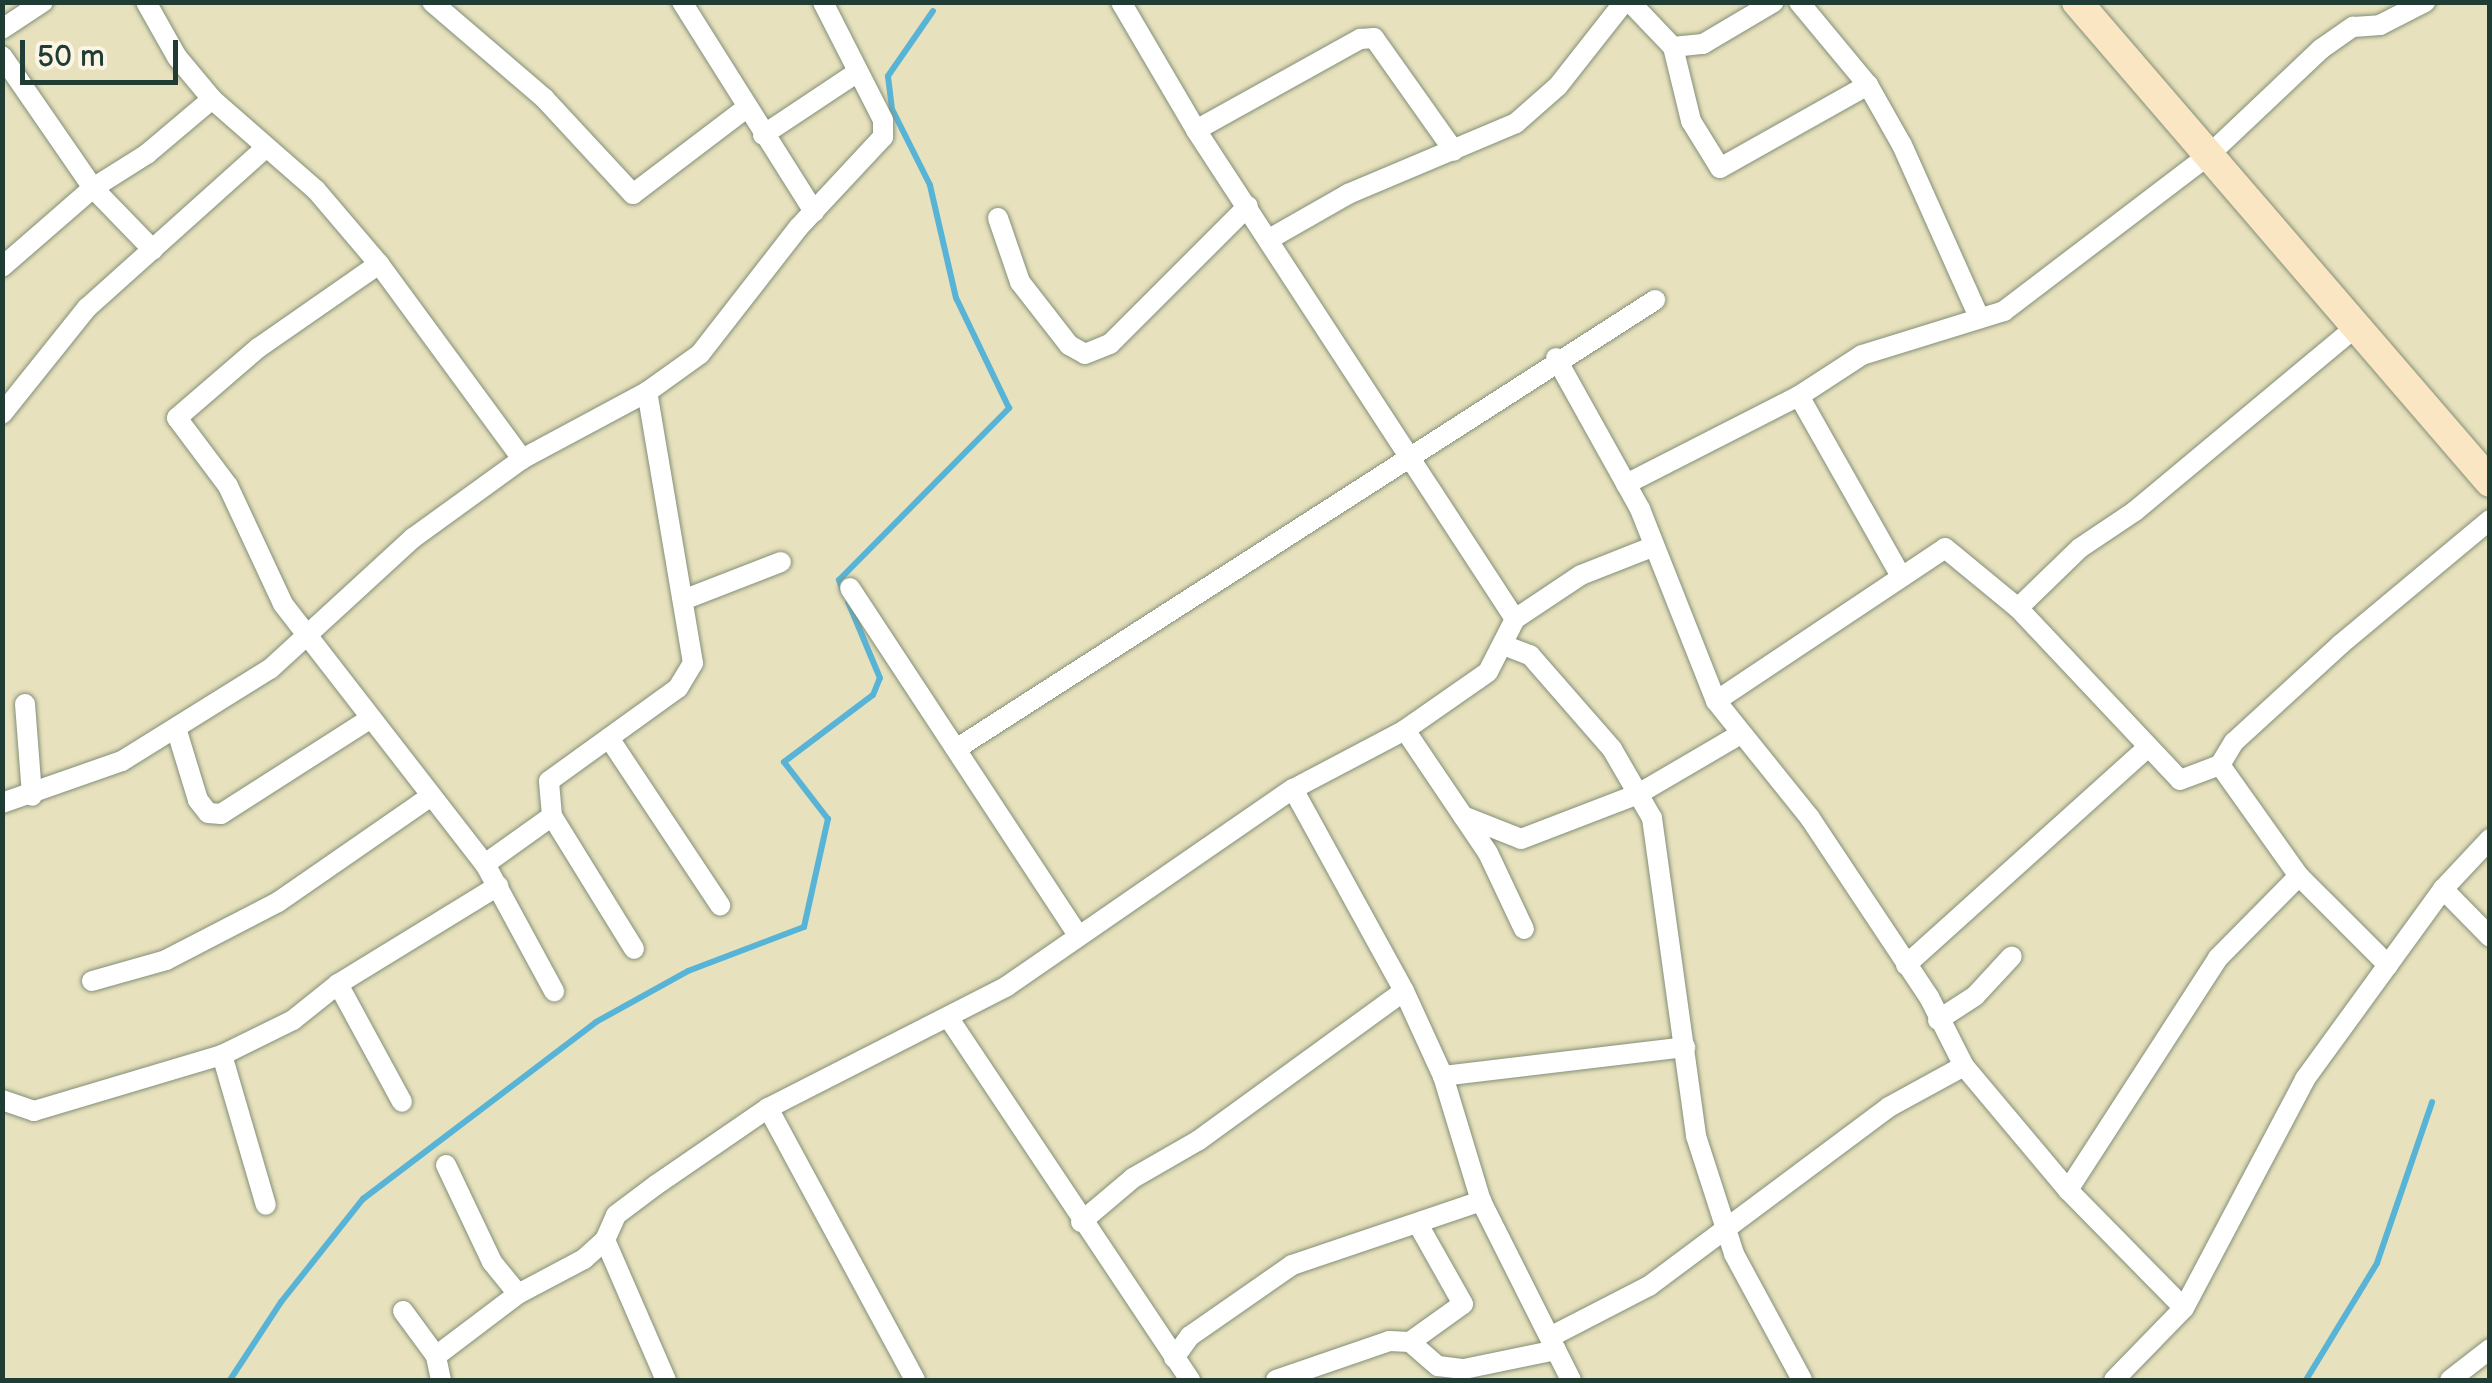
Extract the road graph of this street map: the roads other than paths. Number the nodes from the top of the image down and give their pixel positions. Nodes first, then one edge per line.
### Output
1 (43, 2) edge
2 (146, 2) edge
3 (432, 2) edge
4 (682, 2) edge
5 (823, 2) edge
6 (1121, 2) edge
7 (1627, 2) edge
8 (1774, 2) edge
9 (1799, 2) edge
10 (2077, 2) edge
11 (2425, 2) edge
12 (2, 30) edge
13 (1673, 48) junction
14 (2, 56) edge
15 (858, 72) junction
16 (1868, 85) junction
17 (212, 98) junction
18 (745, 109) junction
19 (1196, 130) junction
20 (762, 135) junction
21 (264, 150) junction
22 (1454, 152) junction
23 (2210, 154) junction
24 (92, 188) junction
25 (1248, 206) junction
26 (814, 212) junction
27 (998, 218) dead end
28 (1271, 238) junction
29 (153, 250) junction
30 (380, 264) junction
31 (2, 268) edge
32 (1654, 300) dead end
33 (1978, 316) junction
34 (2356, 327) junction
35 (1556, 358) junction
36 (647, 392) junction
37 (1799, 396) junction
38 (2, 414) edge
39 (1407, 454) junction
40 (522, 458) junction
41 (2490, 482) edge
42 (1626, 484) junction
43 (2490, 520) edge
44 (1652, 547) junction
45 (781, 562) dead end
46 (1902, 576) junction
47 (850, 588) dead end
48 (683, 600) junction
49 (2018, 608) junction
50 (1514, 619) junction
51 (311, 634) junction
52 (1506, 646) junction
53 (1716, 701) junction
54 (26, 704) dead end
55 (372, 718) junction
56 (176, 728) junction
57 (1405, 730) junction
58 (1739, 735) junction
59 (609, 738) junction
60 (956, 749) junction
61 (2146, 749) junction
62 (2220, 765) junction
63 (1293, 789) junction
64 (1638, 794) junction
65 (32, 796) junction
66 (431, 796) junction
67 (2, 804) edge
68 (552, 816) junction
69 (1463, 816) junction
70 (2490, 839) edge
71 (486, 864) junction
72 (2298, 876) junction
73 (498, 886) junction
74 (2443, 889) junction
75 (720, 905) dead end
76 (1524, 929) dead end
77 (1078, 935) junction
78 (2490, 937) edge
79 (634, 949) dead end
80 (2012, 956) dead end
81 (1906, 965) junction
82 (2388, 965) junction
83 (92, 982) dead end
84 (338, 984) junction
85 (1404, 990) junction
86 (554, 991) dead end
87 (950, 1020) junction
88 (1938, 1020) junction
89 (1685, 1047) junction
90 (222, 1055) junction
91 (1964, 1066) junction
92 (1443, 1076) junction
93 (2, 1100) edge
94 (402, 1102) dead end
95 (768, 1108) junction
96 (446, 1165) dead end
97 (2068, 1190) junction
98 (1481, 1201) junction
99 (266, 1205) dead end
100 (1081, 1222) junction
101 (1418, 1226) junction
102 (1726, 1226) junction
103 (605, 1240) junction
104 (518, 1294) junction
105 (2184, 1308) junction
106 (403, 1311) dead end
107 (1410, 1342) junction
108 (1553, 1344) junction
109 (2490, 1349) edge
110 (436, 1356) junction
111 (1174, 1358) junction
112 (441, 1380) edge
113 (666, 1380) edge
114 (913, 1380) edge
115 (1190, 1380) edge
116 (1276, 1380) edge
117 (1571, 1380) edge
118 (1802, 1380) edge
119 (2114, 1380) edge
120 (2450, 1380) edge

1 - 12 street
2 - 17 street
3 - 18 street
4 - 18 street
5 - 15 street
6 - 19 street
7 - 13 street
7 - 22 street
8 - 13 street
9 - 16 street
10 - 23 main road
11 - 23 street
13 - 16 street
14 - 24 street
15 - 20 street
15 - 26 street
16 - 33 street
17 - 21 street
17 - 24 street
18 - 20 street
19 - 22 street
19 - 25 street
20 - 26 street
21 - 29 street
21 - 30 street
22 - 28 street
23 - 33 street
23 - 34 main road
24 - 29 street
24 - 31 street
25 - 27 street
25 - 28 street
26 - 36 street
28 - 39 street
29 - 38 street
30 - 40 street
30 - 51 street
32 - 35 street
33 - 37 street
34 - 41 main road
34 - 49 street
35 - 39 street
35 - 42 street
36 - 40 street
36 - 48 street
37 - 42 street
37 - 46 street
39 - 50 street
39 - 60 street
40 - 51 street
42 - 44 street
43 - 62 street
44 - 50 street
44 - 53 street
45 - 48 street
46 - 49 street
46 - 53 street
47 - 60 street
48 - 59 street
49 - 61 street
50 - 52 street
51 - 55 street
51 - 56 street
52 - 57 street
52 - 64 street
53 - 58 street
54 - 65 street
55 - 56 street
55 - 66 street
56 - 65 street
57 - 63 street
57 - 69 street
58 - 64 street
58 - 81 street
59 - 68 street
59 - 75 street
60 - 77 street
61 - 62 street
61 - 81 street
62 - 72 street
63 - 77 street
63 - 85 street
64 - 69 street
64 - 89 street
65 - 67 street
66 - 71 street
66 - 83 street
68 - 71 street
68 - 79 street
69 - 76 street
70 - 74 street
71 - 73 street
72 - 82 street
72 - 97 street
73 - 84 street
73 - 86 street
74 - 78 street
74 - 82 street
77 - 87 street
80 - 88 street
81 - 88 street
82 - 105 street
84 - 90 street
84 - 94 street
85 - 92 street
85 - 100 street
87 - 95 street
87 - 100 street
88 - 91 street
89 - 92 street
89 - 102 street
90 - 93 street
90 - 99 street
91 - 97 street
91 - 102 street
92 - 98 street
95 - 103 street
95 - 114 street
96 - 104 street
97 - 105 street
98 - 101 street
98 - 108 street
100 - 111 street
101 - 107 street
101 - 111 street
102 - 108 street
102 - 118 street
103 - 104 street
103 - 113 street
104 - 110 street
105 - 119 street
106 - 110 street
107 - 108 street
107 - 116 street
108 - 117 street
109 - 120 street
110 - 112 street
111 - 115 street

